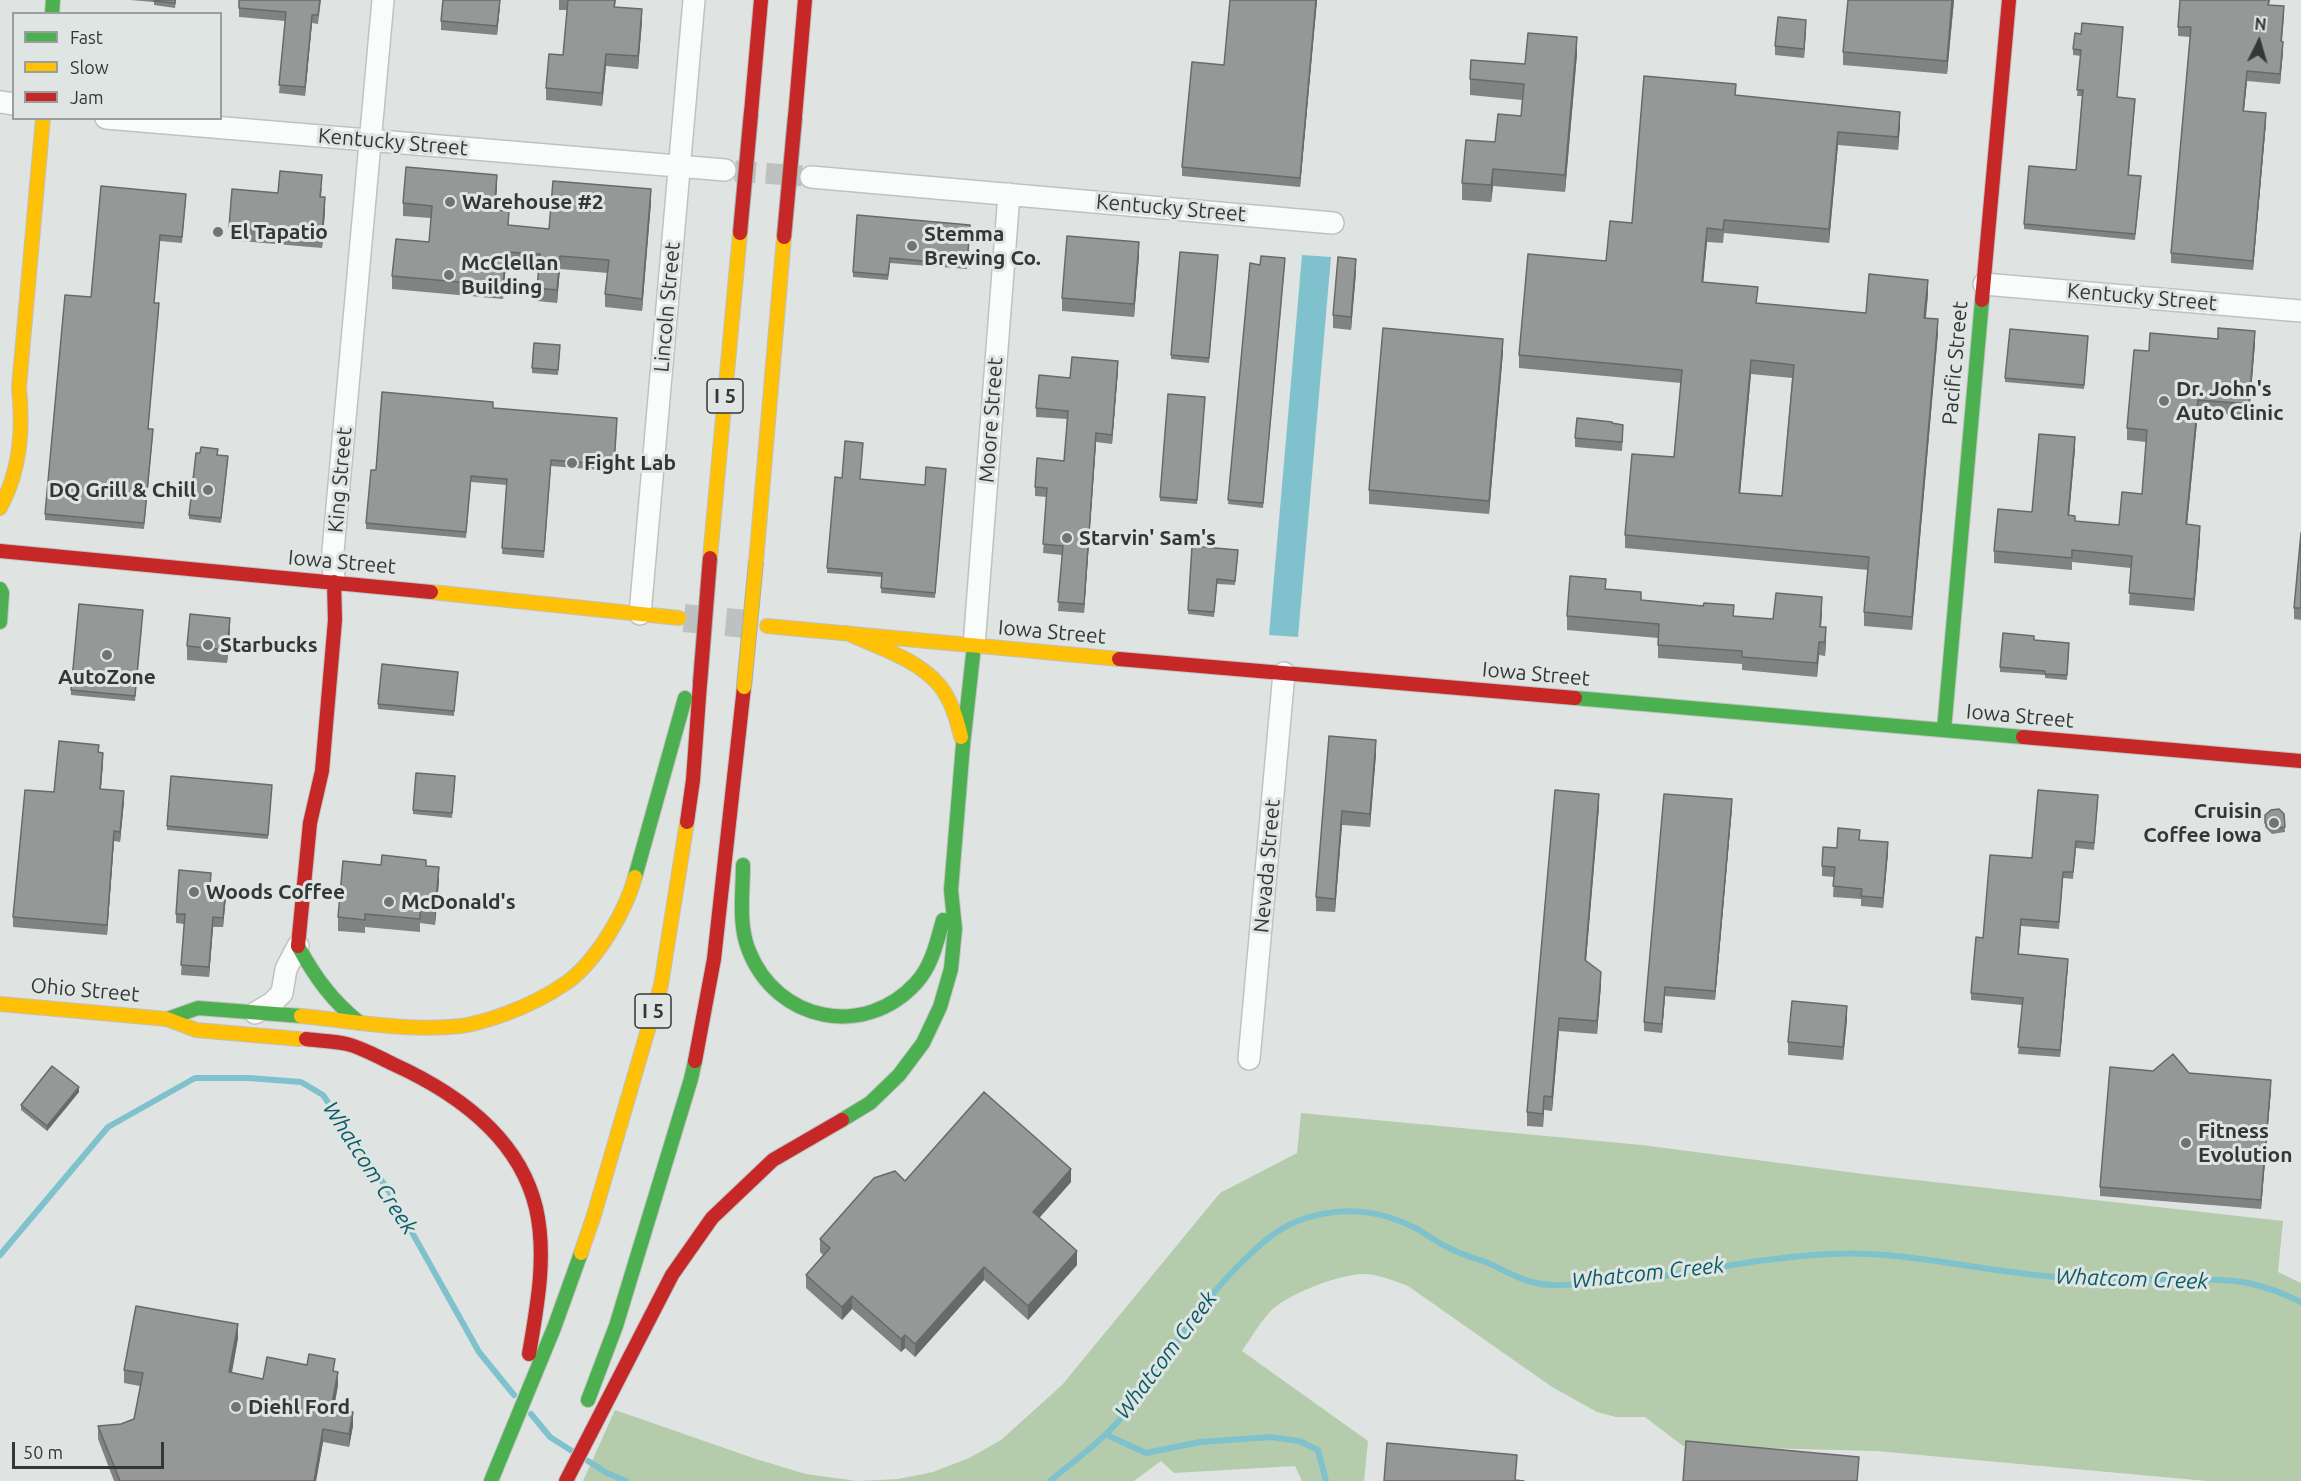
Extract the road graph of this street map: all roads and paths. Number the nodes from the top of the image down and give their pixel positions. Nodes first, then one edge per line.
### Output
1 (383, 0) edge
2 (694, 0) edge
3 (761, 0) edge
4 (805, 0) edge
5 (2009, 0) edge
6 (43, 120) edge
7 (130, 120) edge
8 (371, 140) junction
9 (680, 166) junction
10 (725, 170) tunnel mouth
11 (811, 177) tunnel mouth
12 (1009, 194) junction
13 (1333, 223) dead end
14 (1984, 284) junction
15 (2301, 311) edge
16 (19, 387) junction
17 (6, 405) dead end
18 (0, 508) edge
19 (0, 551) edge
20 (334, 582) junction
21 (0, 589) edge
22 (640, 614) junction
23 (679, 618) tunnel mouth
24 (0, 622) edge
25 (767, 626) tunnel mouth
26 (848, 633) junction
27 (974, 646) junction
28 (1284, 673) junction
29 (695, 683) junction
30 (741, 720) junction
31 (1944, 730) junction
32 (963, 745) junction
33 (2301, 761) edge
34 (742, 826) dead end
35 (742, 850) dead end
36 (951, 890) junction
37 (298, 946) junction
38 (0, 1004) edge
39 (255, 1013) junction
40 (167, 1018) junction
41 (360, 1023) junction
42 (1249, 1059) dead end
43 (519, 1411) junction
44 (491, 1481) edge
45 (558, 1481) edge
46 (566, 1481) edge

1 - 8 street, King Street
2 - 9 street, Lincoln Street
3 - 29 main road, I 5, bridge
4 - 30 main road, I 5, bridge
5 - 14 main road, Pacific Street
6 - 16 main road
7 - 8 street, Kentucky Street
8 - 9 street, Kentucky Street
8 - 20 street, King Street
9 - 10 street, Kentucky Street
9 - 22 street, Lincoln Street
11 - 12 street, Kentucky Street
12 - 13 street, Kentucky Street
12 - 27 street, Moore Street
14 - 15 street, Kentucky Street
14 - 31 main road, Pacific Street
16 - 17 main road
16 - 18 main road
19 - 20 main road, Iowa Street
20 - 22 main road, Iowa Street
20 - 37 main road, King Street
21 - 24 main road
22 - 23 main road, Iowa Street
25 - 26 main road, Iowa Street
26 - 27 main road, Iowa Street
26 - 32 main road
27 - 28 main road, Iowa Street
27 - 32 main road
28 - 31 main road, Iowa Street
28 - 42 street, Nevada Street
29 - 41 main road, Ohio Street
29 - 43 main road, I 5
30 - 34 main road
30 - 45 main road, I 5
31 - 33 main road, Iowa Street
32 - 36 main road
35 - 36 main road
36 - 46 main road
37 - 39 street, King Street
37 - 41 main road
38 - 40 main road, Ohio Street
39 - 40 main road, Ohio Street
39 - 41 main road, Ohio Street
40 - 43 main road, Ohio Street
43 - 44 main road, I 5

